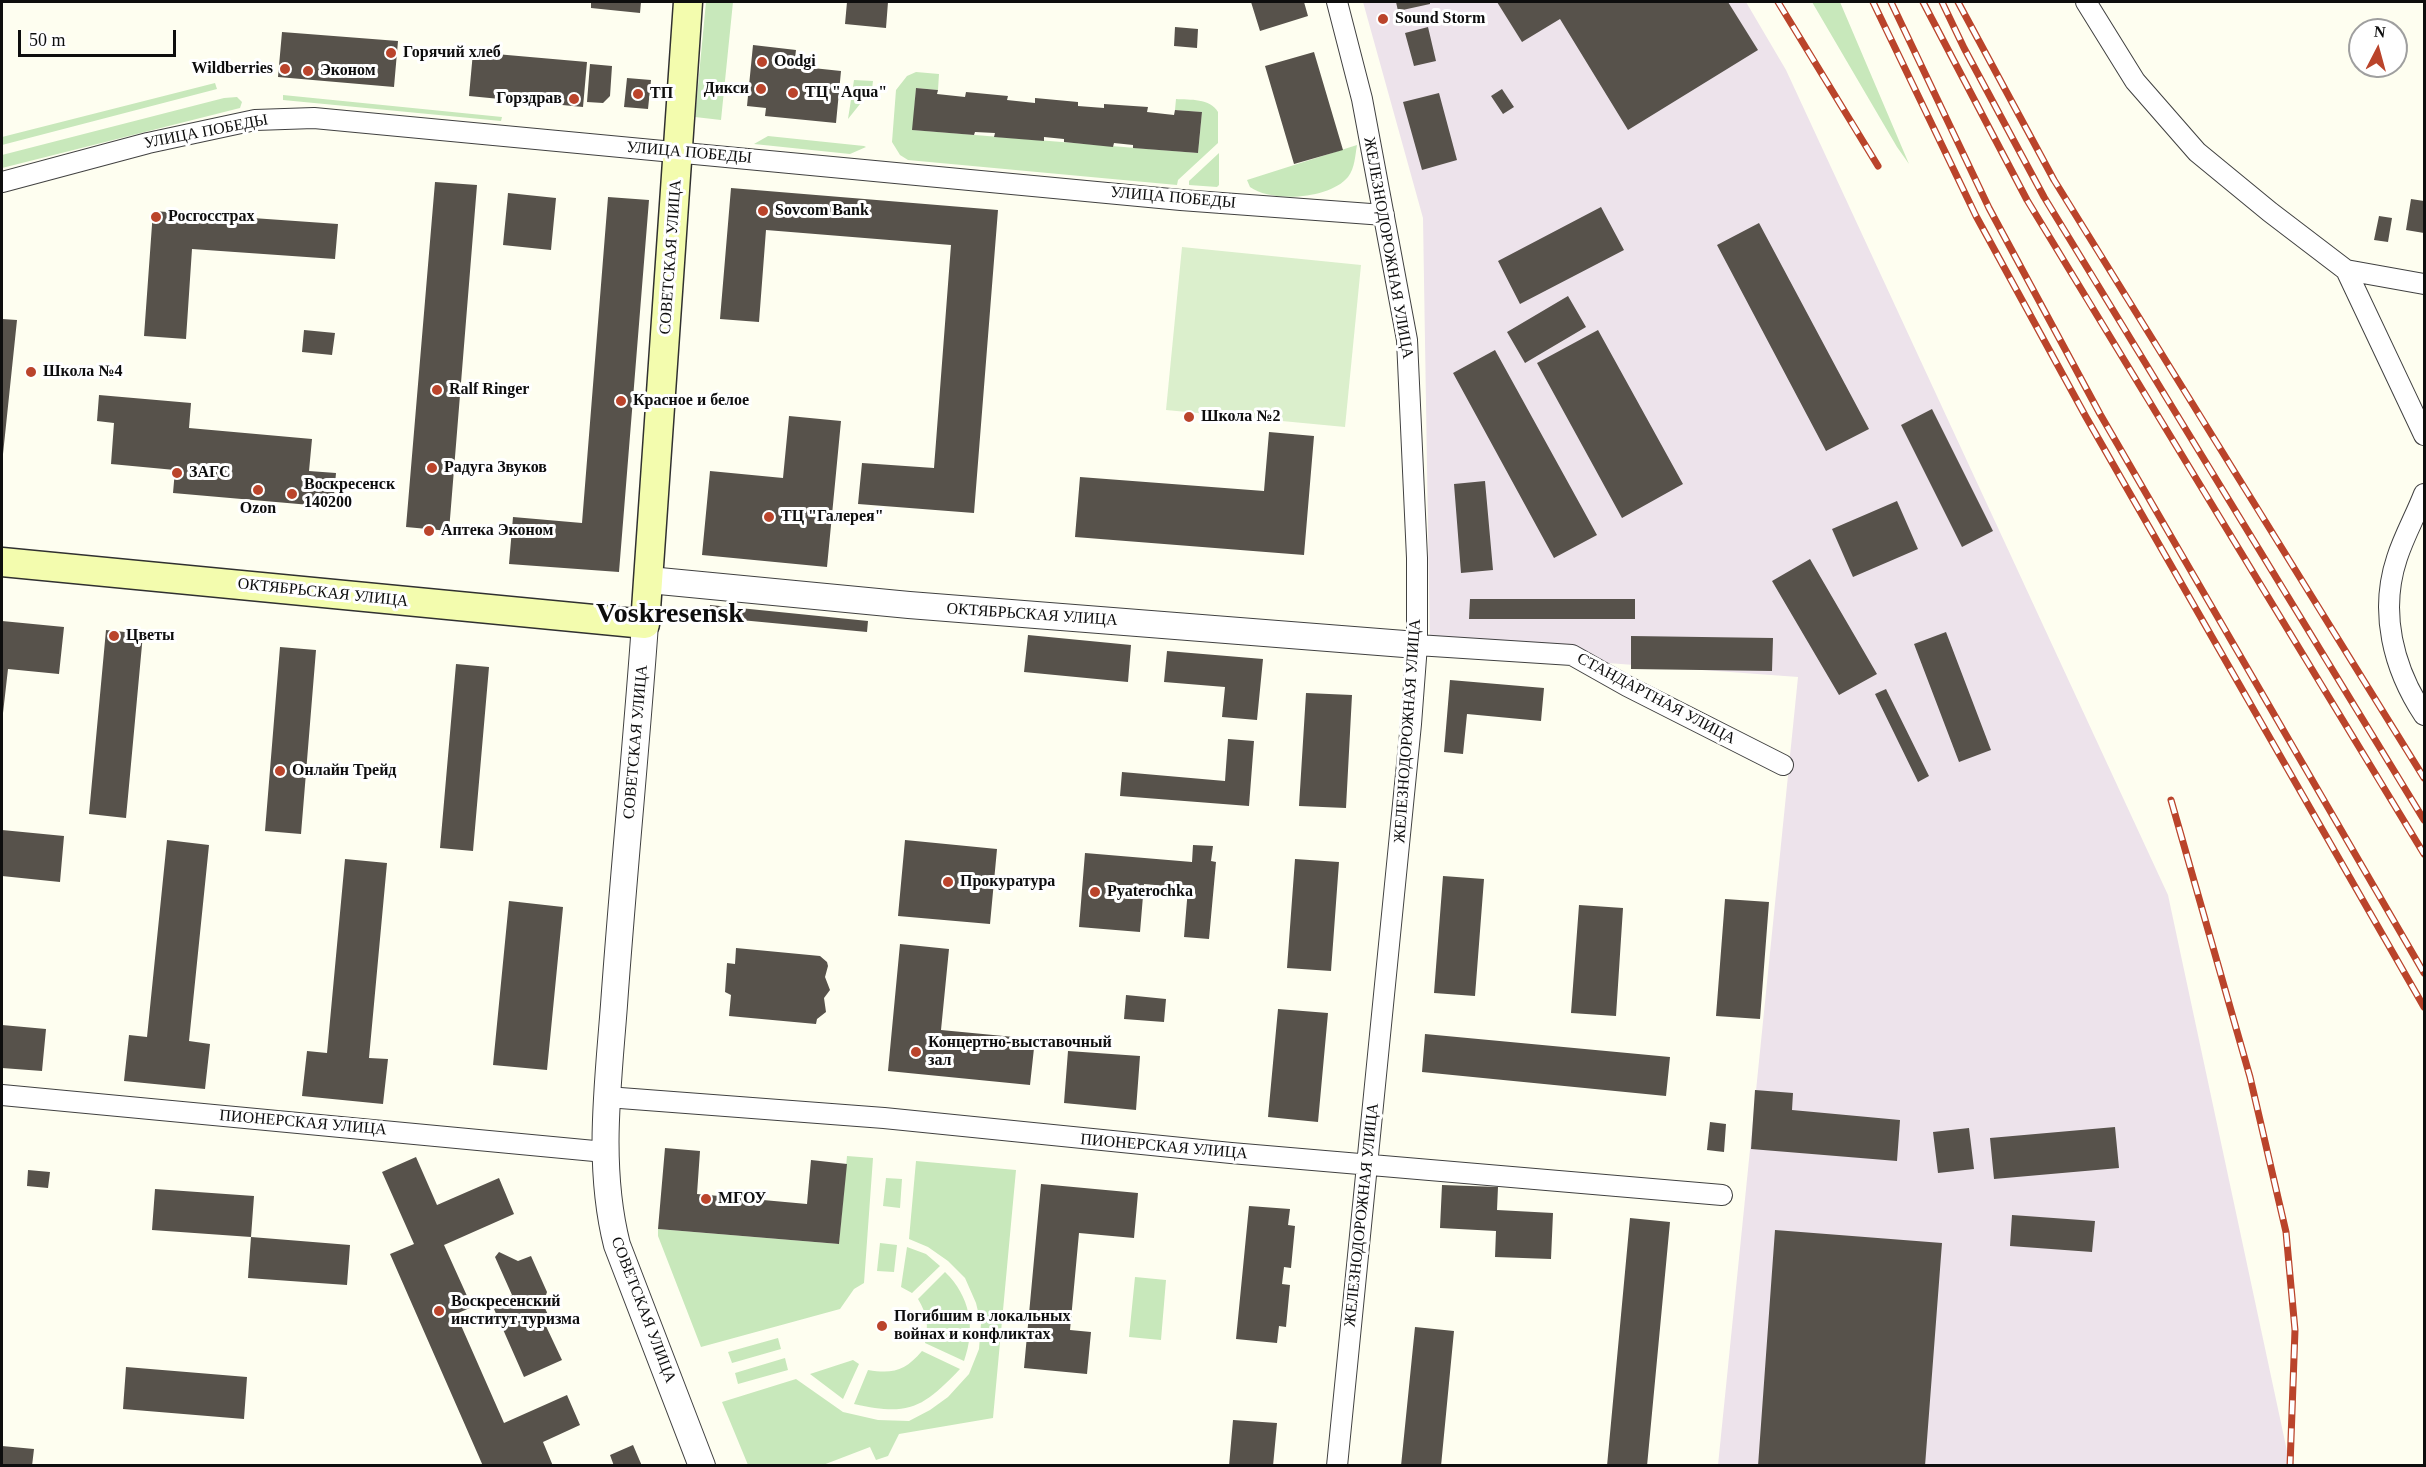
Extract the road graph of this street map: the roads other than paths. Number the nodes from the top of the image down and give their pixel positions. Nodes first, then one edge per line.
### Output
1 (688, 2) edge
2 (1337, 2) edge
3 (2086, 2) edge
4 (677, 151) junction
5 (2, 182) edge
6 (1384, 215) junction
7 (2346, 270) junction
8 (2424, 284) edge
9 (2424, 435) edge
10 (2424, 494) edge
11 (2, 562) edge
12 (649, 580) junction
13 (645, 624) junction
14 (1417, 645) junction
15 (2424, 715) edge
16 (1783, 765) dead end
17 (2, 1095) edge
18 (607, 1097) junction
19 (605, 1152) junction
20 (1367, 1164) junction
21 (1722, 1195) dead end
22 (702, 1466) edge
23 (1337, 1466) edge

1 - 4 main road, СОВЕТСКАЯ УЛИЦА
2 - 6 street, ЖЕЛЕЗНОДОРОЖНАЯ УЛИЦА
3 - 7 street
4 - 5 street, УЛИЦА ПОБЕДЫ
4 - 6 street, УЛИЦА ПОБЕДЫ
4 - 12 main road, СОВЕТСКАЯ УЛИЦА
6 - 14 street, ЖЕЛЕЗНОДОРОЖНАЯ УЛИЦА
7 - 8 street
7 - 9 street
10 - 15 street
11 - 13 main road, ОКТЯБРЬСКАЯ УЛИЦА
12 - 13 main road, СОВЕТСКАЯ УЛИЦА
12 - 14 street, ОКТЯБРЬСКАЯ УЛИЦА
13 - 18 street, СОВЕТСКАЯ УЛИЦА
14 - 16 street, СТАНДАРТНАЯ УЛИЦА
14 - 20 street, ЖЕЛЕЗНОДОРОЖНАЯ УЛИЦА
17 - 19 street, ПИОНЕРСКАЯ УЛИЦА
18 - 19 street, СОВЕТСКАЯ УЛИЦА
18 - 20 street, ПИОНЕРСКАЯ УЛИЦА
19 - 22 street, СОВЕТСКАЯ УЛИЦА
20 - 21 street, ПИОНЕРСКАЯ УЛИЦА
20 - 23 street, ЖЕЛЕЗНОДОРОЖНАЯ УЛИЦА

